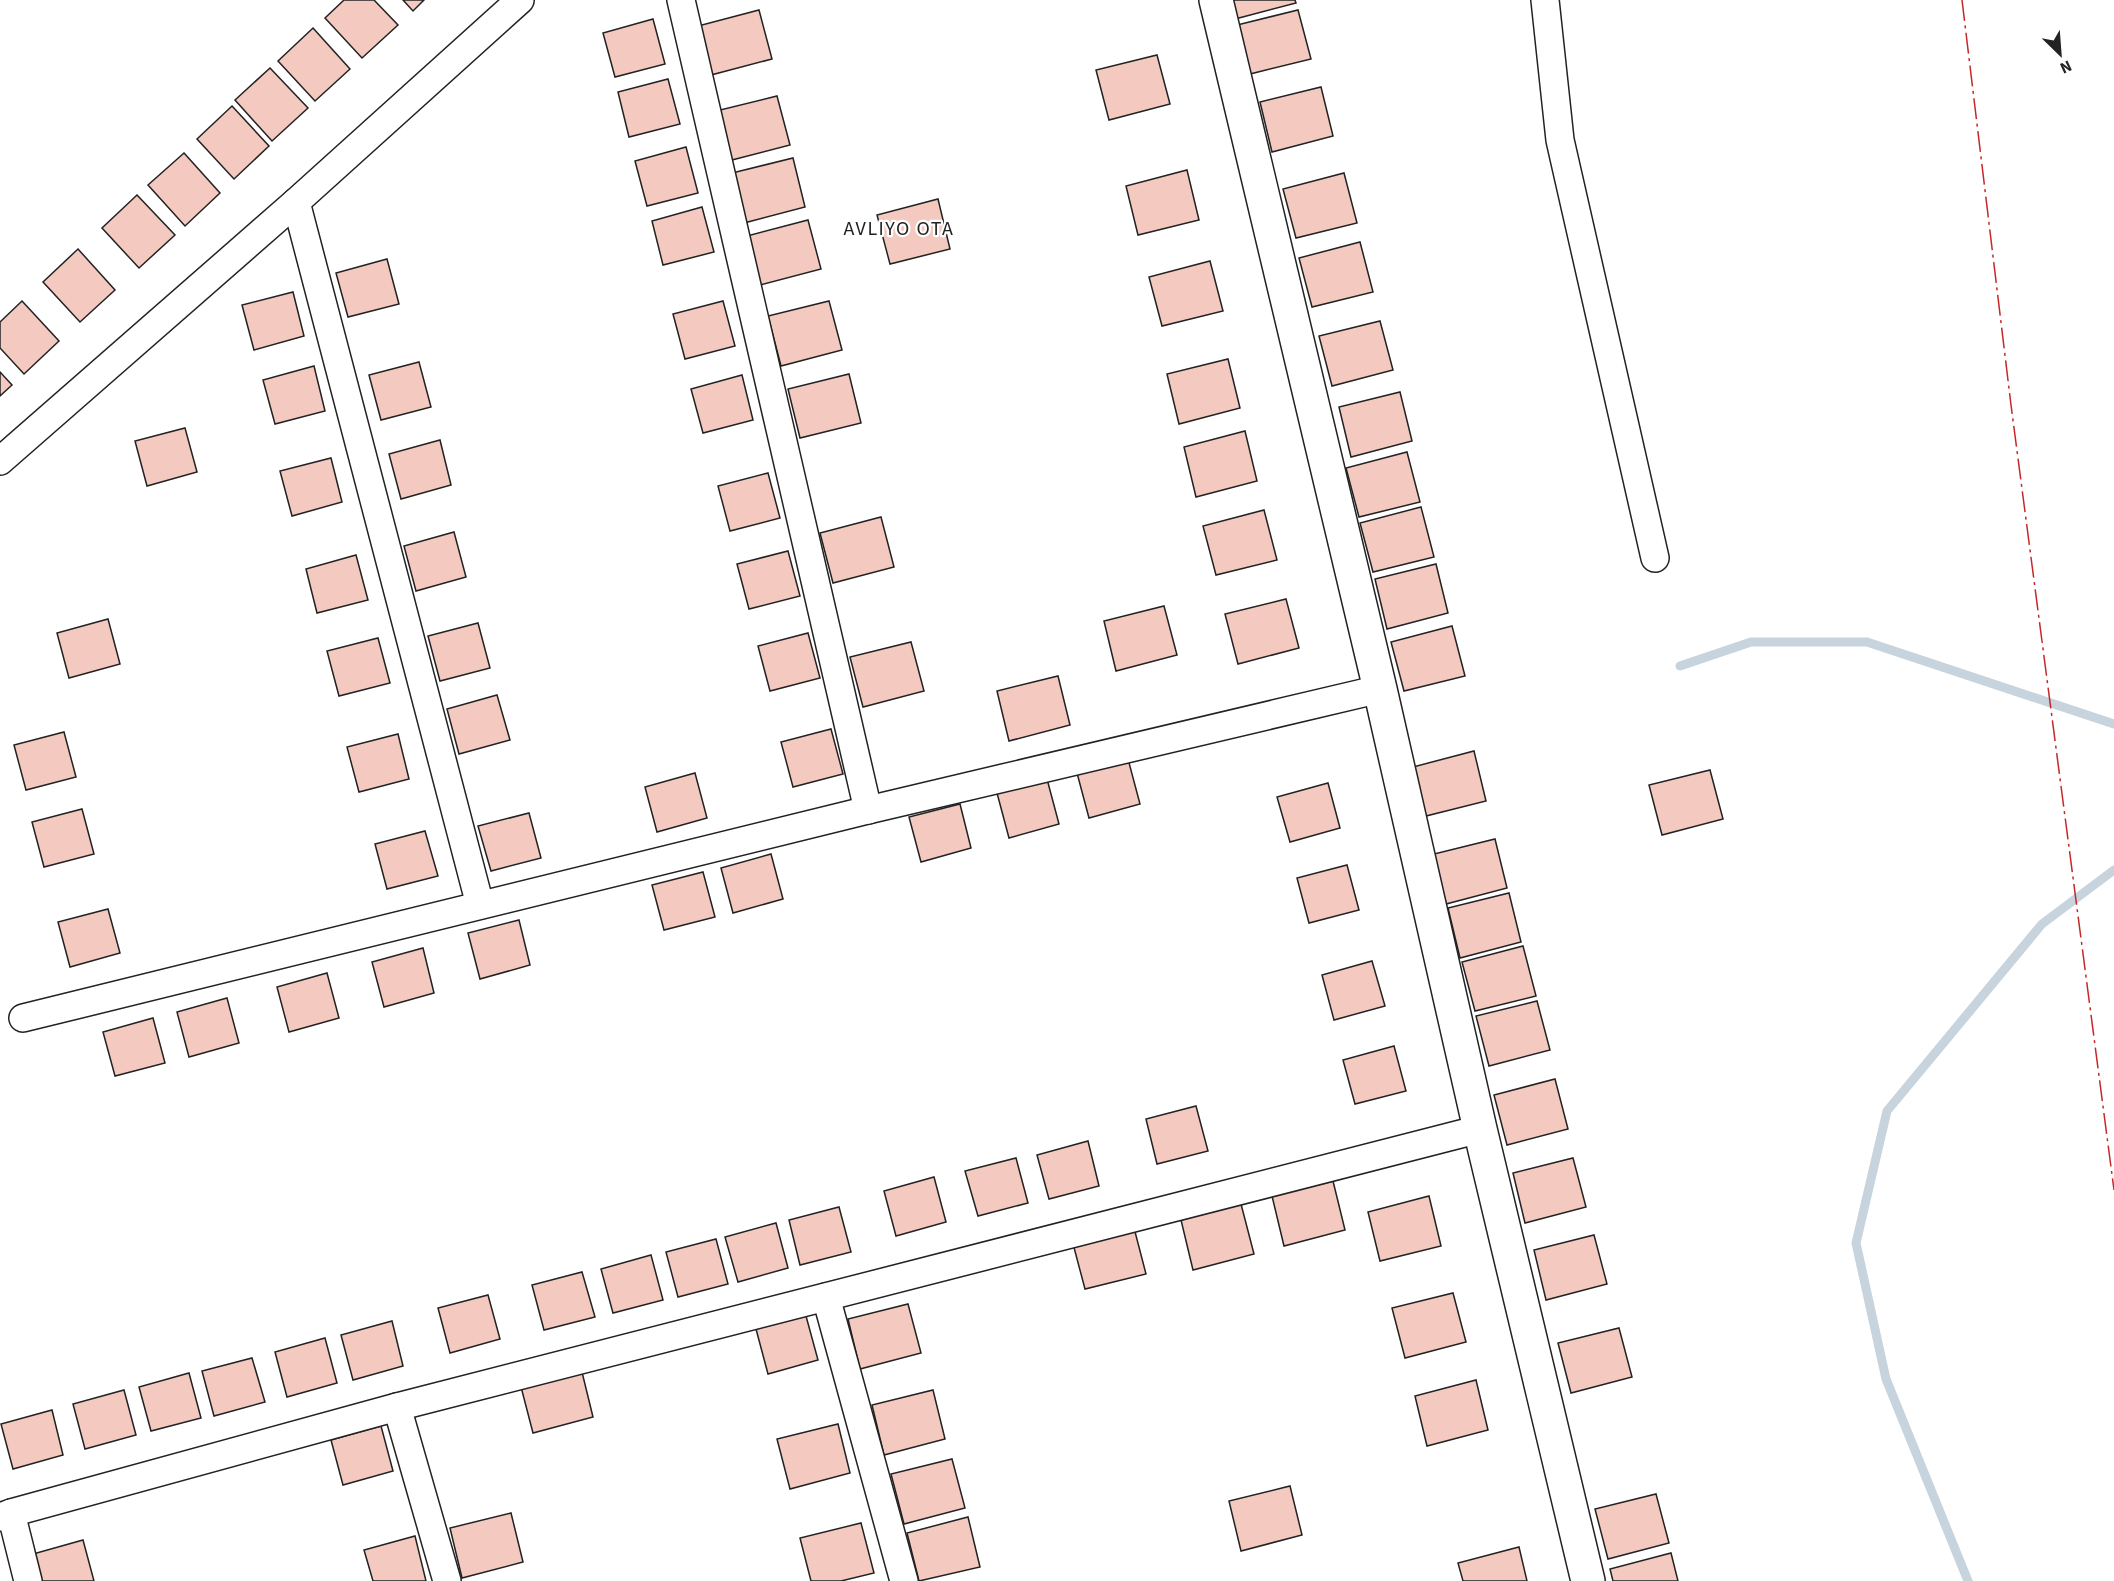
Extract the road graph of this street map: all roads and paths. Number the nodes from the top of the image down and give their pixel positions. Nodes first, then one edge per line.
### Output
1 (520, 0) edge
2 (681, 0) edge
3 (1216, 0) edge
4 (1545, 0) edge
5 (296, 202) junction
6 (0, 461) edge
7 (1655, 558) dead end
8 (1380, 689) junction
9 (868, 810) junction
10 (480, 905) junction
11 (23, 1018) dead end
12 (1480, 1129) junction
13 (826, 1297) junction
14 (397, 1407) junction
15 (5, 1515) edge
16 (28, 1581) edge
17 (447, 1581) edge
18 (904, 1581) edge
19 (1588, 1581) edge

1 - 5 street
2 - 9 street
3 - 8 street
4 - 7 street
5 - 6 street
5 - 10 street
8 - 9 street
8 - 12 street
9 - 10 street
10 - 11 street
12 - 13 street
12 - 19 street
13 - 14 street
13 - 18 street
14 - 15 street
14 - 17 street
15 - 16 street

